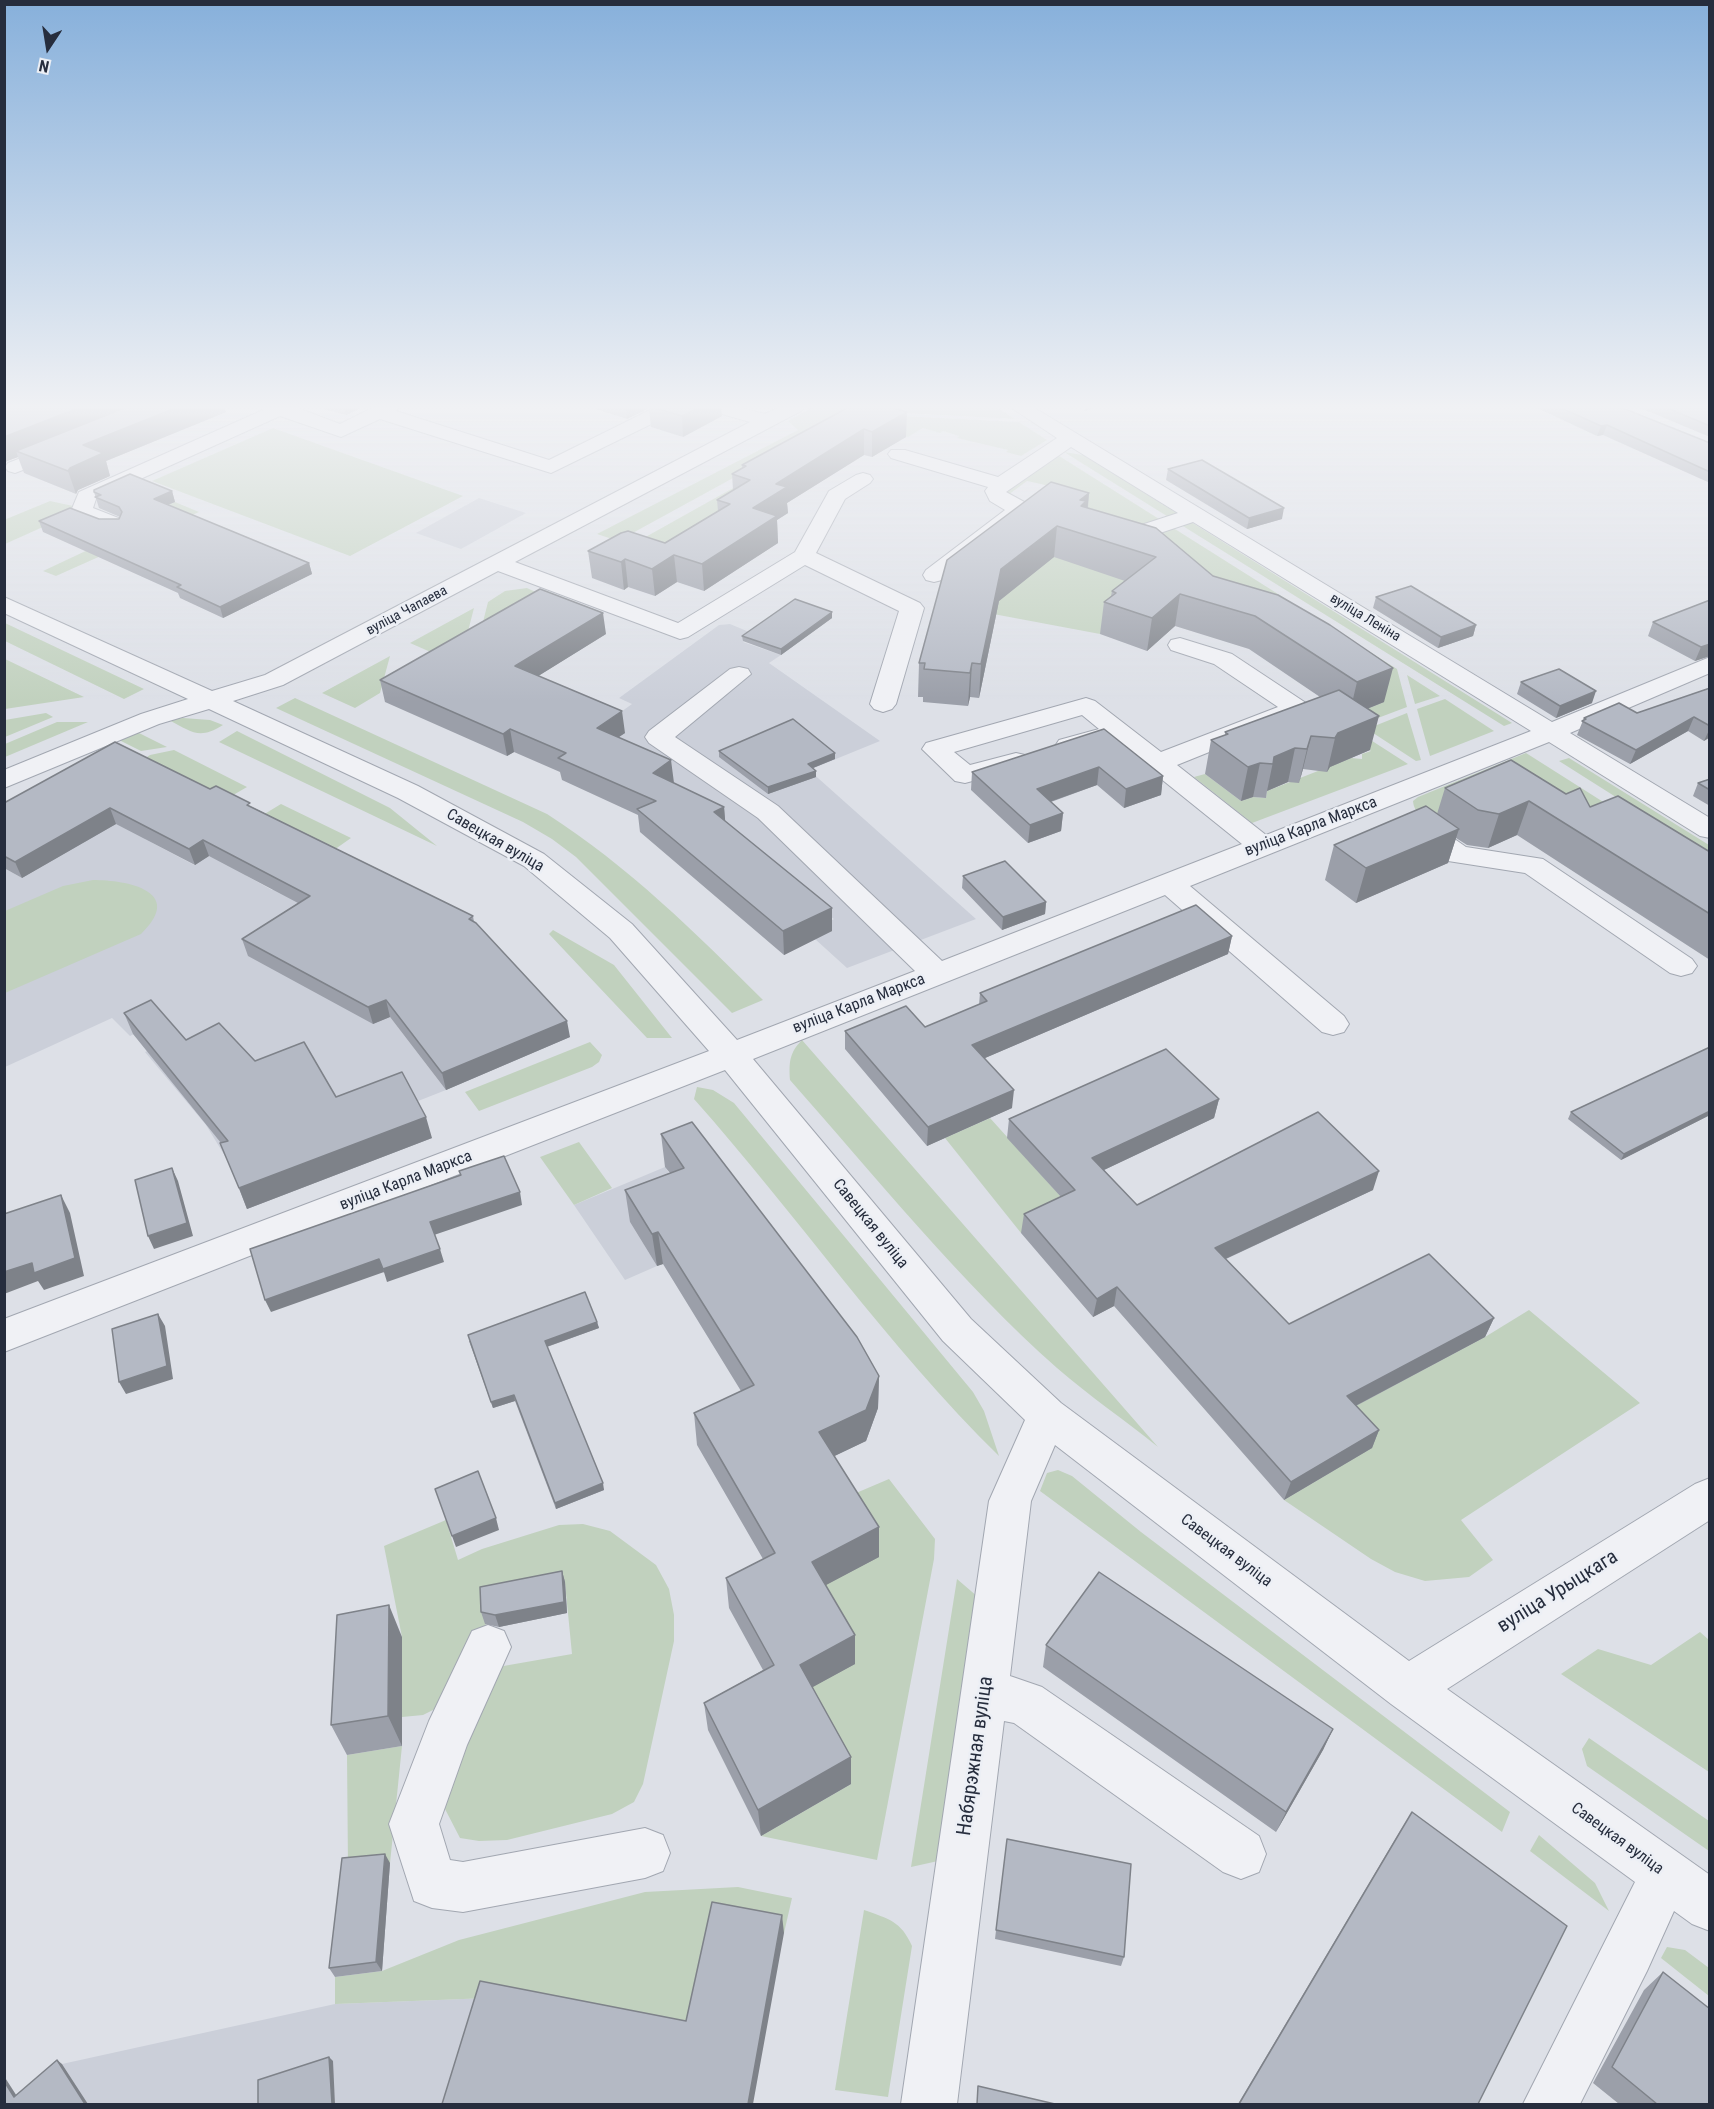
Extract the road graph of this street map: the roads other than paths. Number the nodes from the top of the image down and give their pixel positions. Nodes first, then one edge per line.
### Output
1 (84, 505) edge
2 (606, 505) edge
3 (831, 505) edge
4 (1013, 505) edge
5 (1181, 505) edge
6 (1195, 514) junction
7 (113, 524) edge
8 (804, 556) junction
9 (1174, 558) edge
10 (496, 563) junction
11 (934, 575) dead end
12 (4, 604) edge
13 (1180, 645) dead end
14 (1710, 664) edge
15 (739, 674) dead end
16 (210, 700) junction
17 (883, 704) dead end
18 (1119, 732) junction
19 (1552, 733) junction
20 (1158, 763) junction
21 (4, 780) edge
22 (1380, 800) junction
23 (1710, 830) edge
24 (1262, 846) junction
25 (1169, 883) junction
26 (1681, 966) dead end
27 (937, 974) junction
28 (1333, 1024) dead end
29 (731, 1055) junction
30 (4, 1336) edge
31 (1047, 1415) junction
32 (1710, 1497) edge
33 (488, 1647) dead end
34 (1407, 1688) junction
35 (984, 1693) junction
36 (645, 1854) dead end
37 (1241, 1854) dead end
38 (1665, 1874) junction
39 (1710, 1906) edge
40 (928, 2104) edge
41 (1551, 2104) edge

1 - 7 street
2 - 10 street, вуліца Чапаева
3 - 8 street
4 - 11 street
5 - 6 street, вуліца Леніна
6 - 9 street
6 - 19 street, вуліца Леніна
8 - 10 street
8 - 17 street
10 - 16 street, вуліца Чапаева
12 - 16 street, Савецкая вуліца
13 - 20 street
14 - 19 street, вуліца Карла Маркса
15 - 27 street
16 - 21 street, вуліца Чапаева
16 - 29 street, Савецкая вуліца
18 - 18 street
18 - 20 street
19 - 22 street, вуліца Карла Маркса
19 - 23 street, вуліца Леніна
20 - 24 street
22 - 24 street, вуліца Карла Маркса
22 - 26 street
24 - 25 street, вуліца Карла Маркса
25 - 27 street, вуліца Карла Маркса
25 - 28 street
27 - 29 street, вуліца Карла Маркса
29 - 30 street, вуліца Карла Маркса
29 - 31 street, Савецкая вуліца
31 - 34 street, Савецкая вуліца
31 - 35 street, Набярэжная вуліца
32 - 34 street, вуліца Урыцкага
33 - 36 street
34 - 38 street, Савецкая вуліца
35 - 37 street
35 - 40 street, Набярэжная вуліца
38 - 39 street, Савецкая вуліца
38 - 41 street

